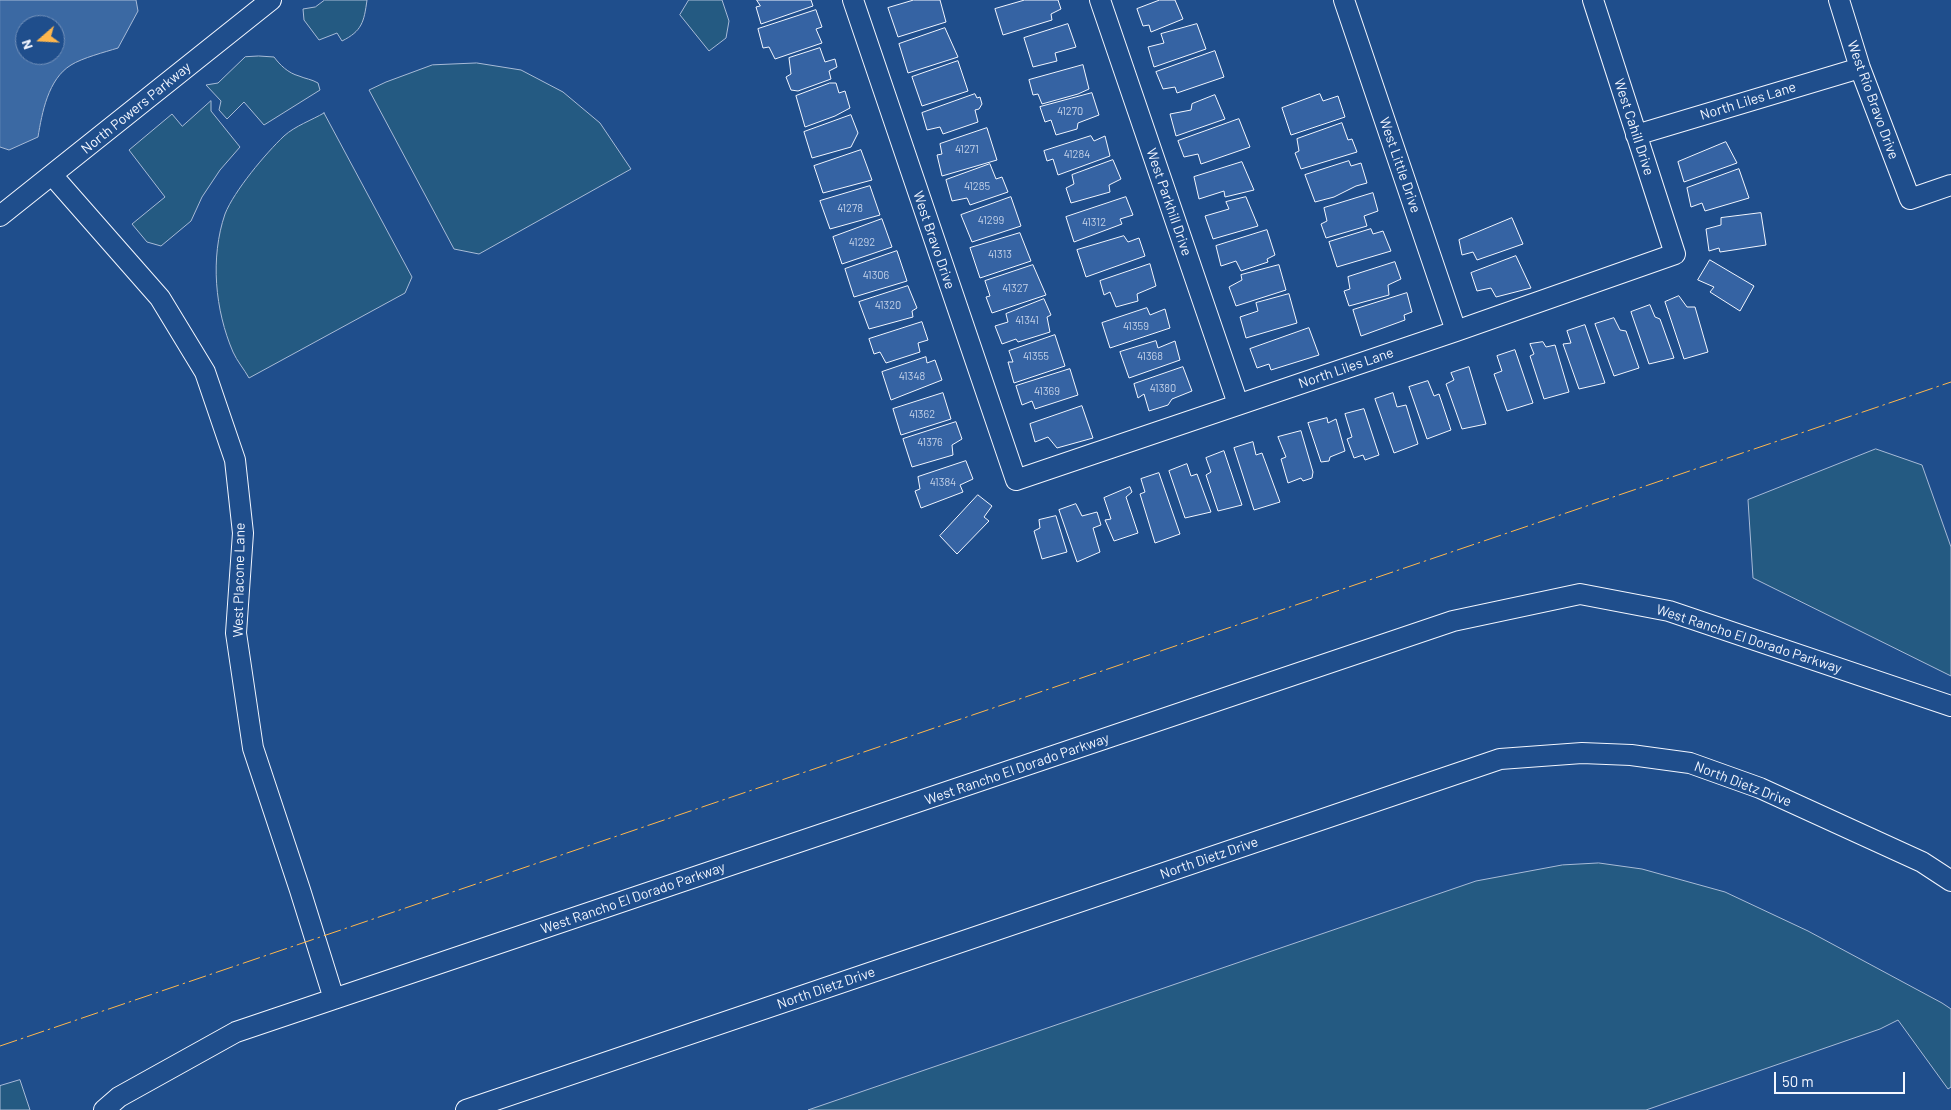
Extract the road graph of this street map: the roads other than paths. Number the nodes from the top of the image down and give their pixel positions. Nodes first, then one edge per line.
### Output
1 (853, 0) edge
2 (1100, 0) edge
3 (1344, 0) edge
4 (1593, 0) edge
5 (1839, 0) edge
6 (264, 2) edge
7 (1860, 68) junction
8 (1636, 135) junction
9 (52, 175) junction
10 (1951, 185) edge
11 (0, 216) edge
12 (1675, 254) joint
13 (1456, 331) junction
14 (1238, 404) junction
15 (1016, 480) joint
16 (1951, 706) edge
17 (1951, 881) edge
18 (334, 999) junction
19 (104, 1110) edge
20 (466, 1110) edge

1 - 15 street, West Bravo Drive
2 - 14 street, West Parkhill Drive
3 - 13 street, West Little Drive
4 - 8 street, West Cahill Drive
5 - 7 street, West Rio Bravo Drive
6 - 9 street, North Powers Parkway
7 - 8 street, North Liles Lane
7 - 10 street, West Rio Bravo Drive
8 - 12 street, West Cahill Drive
9 - 11 street, North Powers Parkway
9 - 18 street, West Placone Lane
12 - 13 street, North Liles Lane
13 - 14 street, North Liles Lane
14 - 15 street, North Liles Lane
16 - 18 street, West Rancho El Dorado Parkway
17 - 20 street, North Dietz Drive
18 - 19 street, West Rancho El Dorado Parkway

